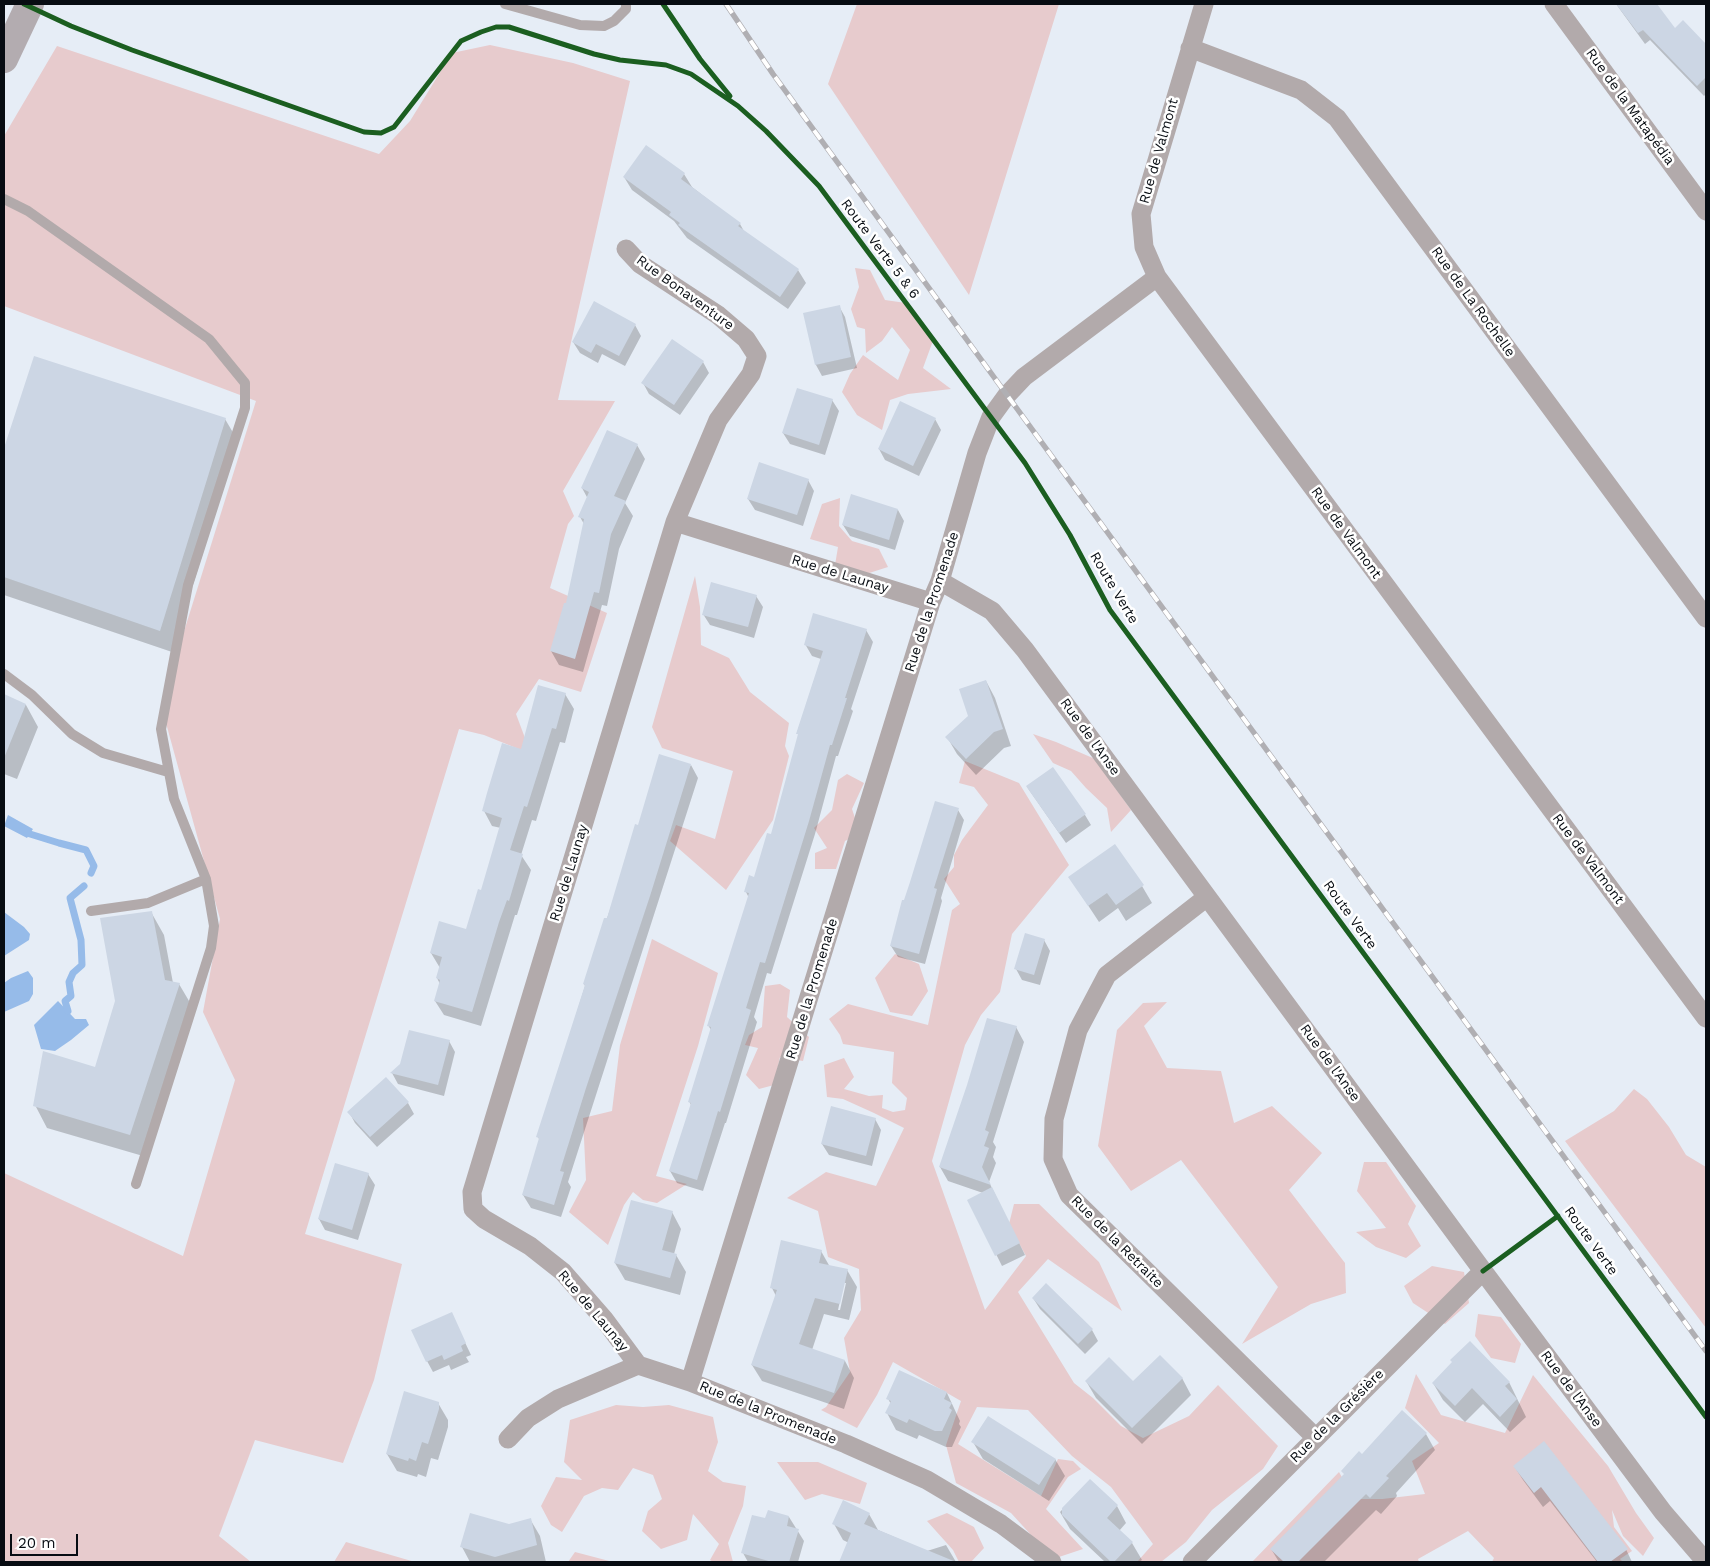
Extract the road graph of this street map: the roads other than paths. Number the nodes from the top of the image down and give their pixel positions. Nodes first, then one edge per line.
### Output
1 (30, 4) edge
2 (505, 4) edge
3 (626, 4) edge
4 (1204, 4) edge
5 (1554, 4) edge
6 (1190, 48) junction
7 (4, 59) edge
8 (4, 199) edge
9 (1706, 210) edge
10 (626, 249) dead end
11 (1157, 276) junction
12 (675, 522) junction
13 (940, 581) junction
14 (931, 602) junction
15 (1706, 618) edge
16 (4, 674) edge
17 (168, 772) junction
18 (206, 878) junction
19 (1207, 897) junction
20 (92, 911) dead end
21 (1706, 1018) edge
22 (136, 1184) dead end
23 (1483, 1271) junction
24 (638, 1365) junction
25 (690, 1382) junction
26 (1315, 1438) junction
27 (508, 1439) dead end
28 (1052, 1562) edge
29 (1192, 1562) edge
30 (1706, 1562) edge

1 - 7 main road
2 - 3 lane
4 - 6 street, Rue de Valmont
5 - 9 street, Rue de la Matapédia
6 - 11 street, Rue de Valmont
6 - 15 street, Rue de La Rochelle
8 - 17 lane
10 - 12 street, Rue Bonaventure
11 - 13 street, Rue de la Promenade
11 - 21 street, Rue de Valmont
12 - 14 street, Rue de Launay
12 - 24 street, Rue de Launay
13 - 14 street, Rue de la Promenade
13 - 19 street, Rue de l'Anse
14 - 25 street, Rue de la Promenade
16 - 17 lane
17 - 18 lane
18 - 20 lane
18 - 22 lane
19 - 23 street, Rue de l'Anse
19 - 26 street, Rue de la Retraite
23 - 26 street, Rue de la Grésière
23 - 30 street, Rue de l'Anse
24 - 25 street, Rue de Launay
24 - 27 street
25 - 28 street, Rue de la Promenade
26 - 29 street, Rue de la Grésière

